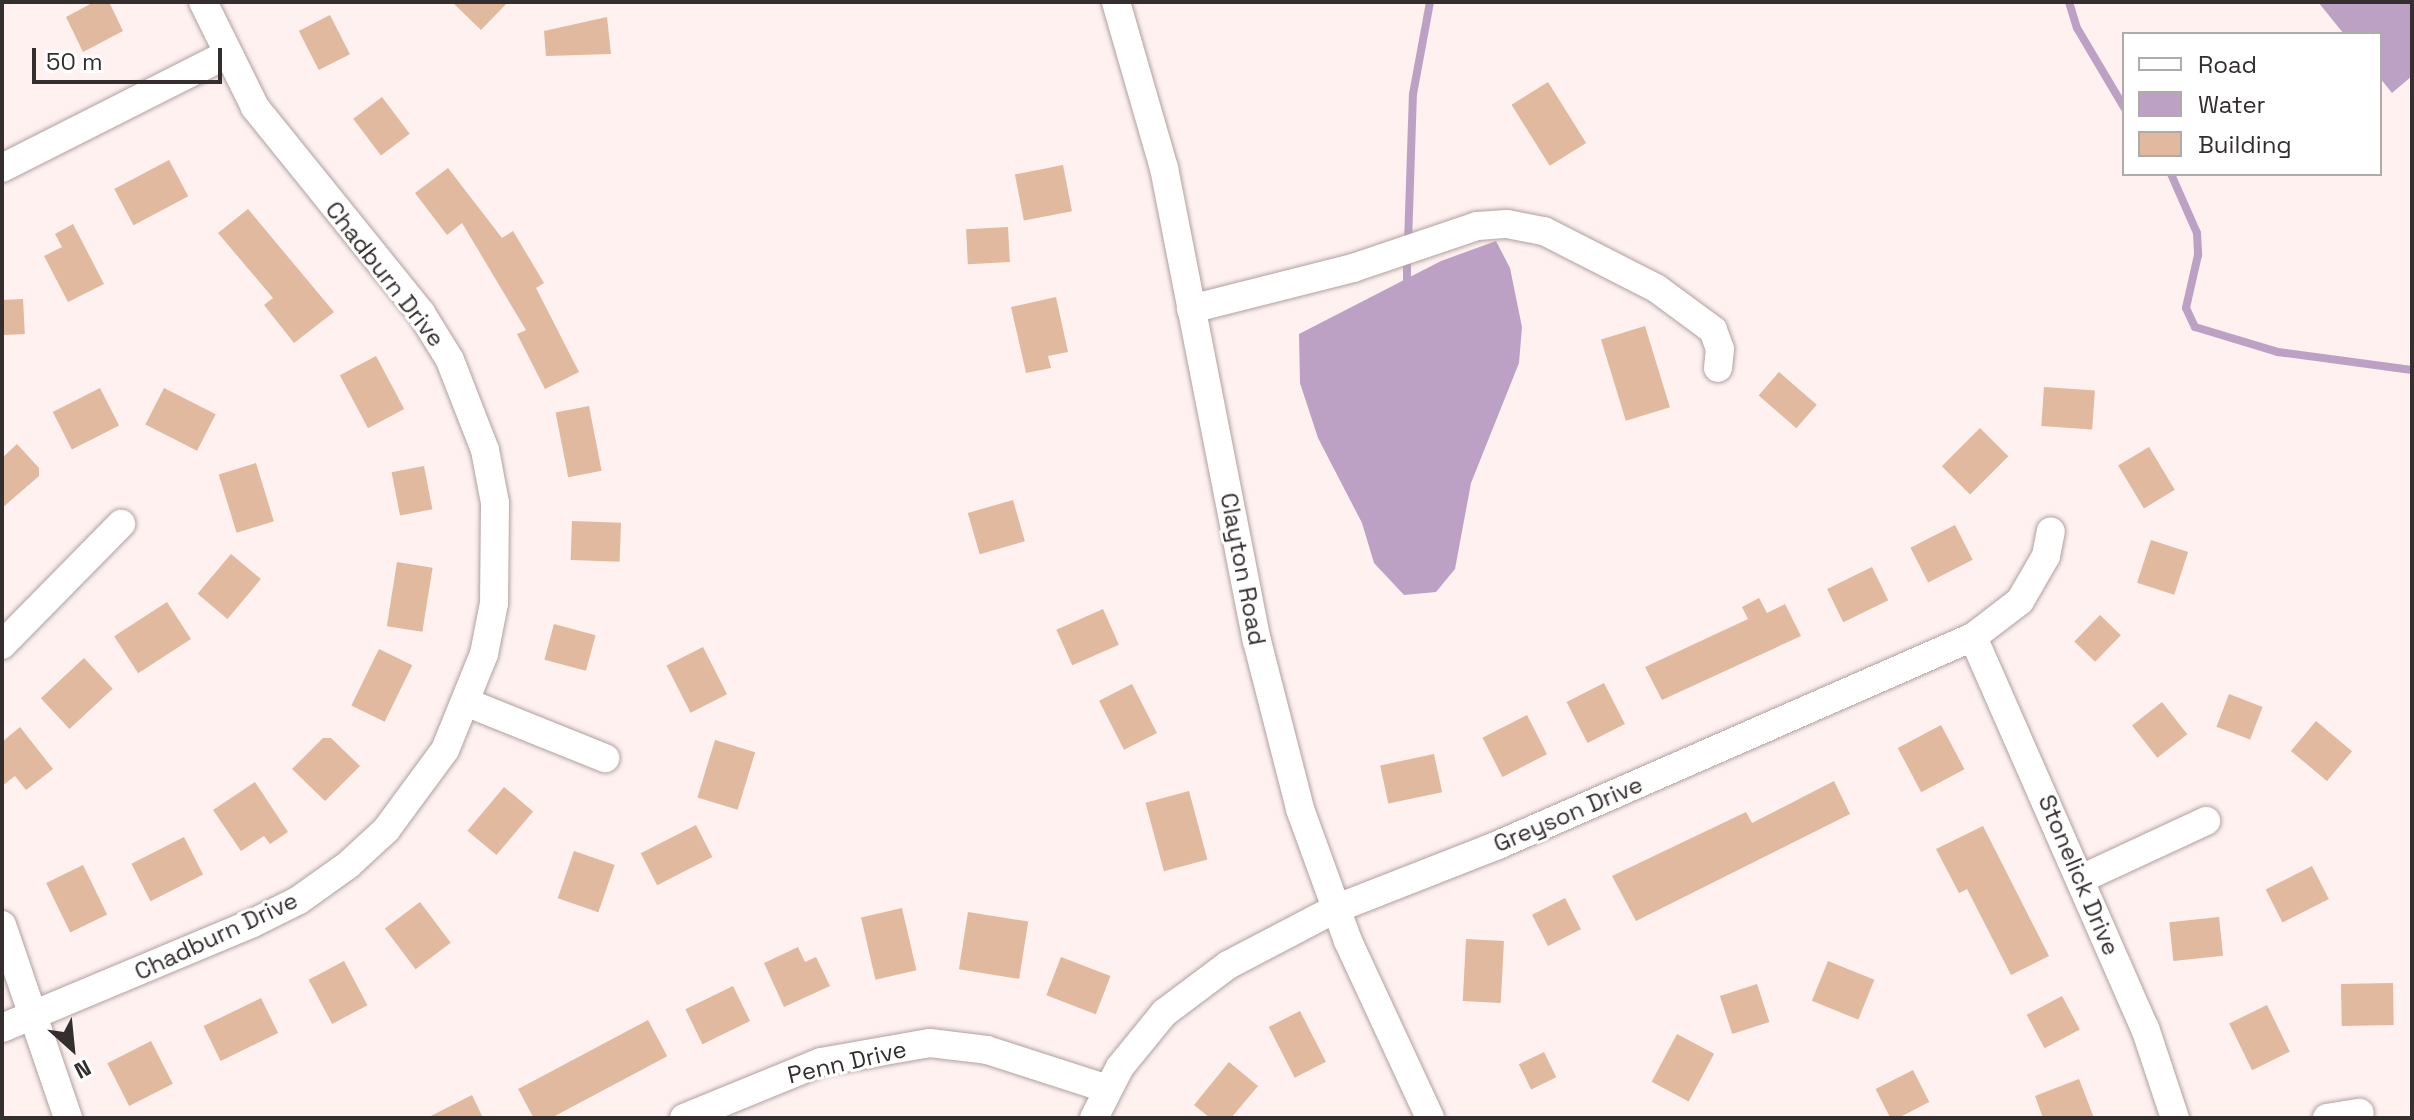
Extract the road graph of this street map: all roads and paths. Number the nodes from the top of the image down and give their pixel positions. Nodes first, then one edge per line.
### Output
1 (203, 2) edge
2 (1116, 2) edge
3 (226, 55) junction
4 (2, 168) edge
5 (1191, 309) junction
6 (1718, 368) dead end
7 (121, 524) dead end
8 (2051, 531) dead end
9 (1973, 637) junction
10 (2, 645) edge
11 (468, 703) junction
12 (605, 758) dead end
13 (2206, 821) dead end
14 (2081, 879) junction
15 (1335, 909) junction
16 (2, 925) edge
17 (32, 1016) junction
18 (2, 1028) edge
19 (1108, 1089) junction
20 (2360, 1113) dead end
21 (68, 1118) edge
22 (684, 1118) edge
23 (1094, 1118) edge
24 (1430, 1118) edge
25 (2175, 1118) edge
26 (2327, 1118) edge

1 - 3 street, Chadburn Drive
2 - 5 street, Clayton Road
3 - 4 street
3 - 11 street, Chadburn Drive
5 - 6 street
5 - 15 street, Clayton Road
7 - 10 street
8 - 9 street, Greyson Drive
9 - 14 street, Stonelick Drive
9 - 15 street, Greyson Drive
11 - 12 street
11 - 17 street, Chadburn Drive
13 - 14 street
14 - 25 street, Stonelick Drive
15 - 19 street, Greyson Drive
15 - 24 street, Clayton Road
16 - 17 street
17 - 18 street, Chadburn Drive
17 - 21 street
19 - 22 street, Penn Drive
19 - 23 street, Greyson Drive
20 - 26 street

